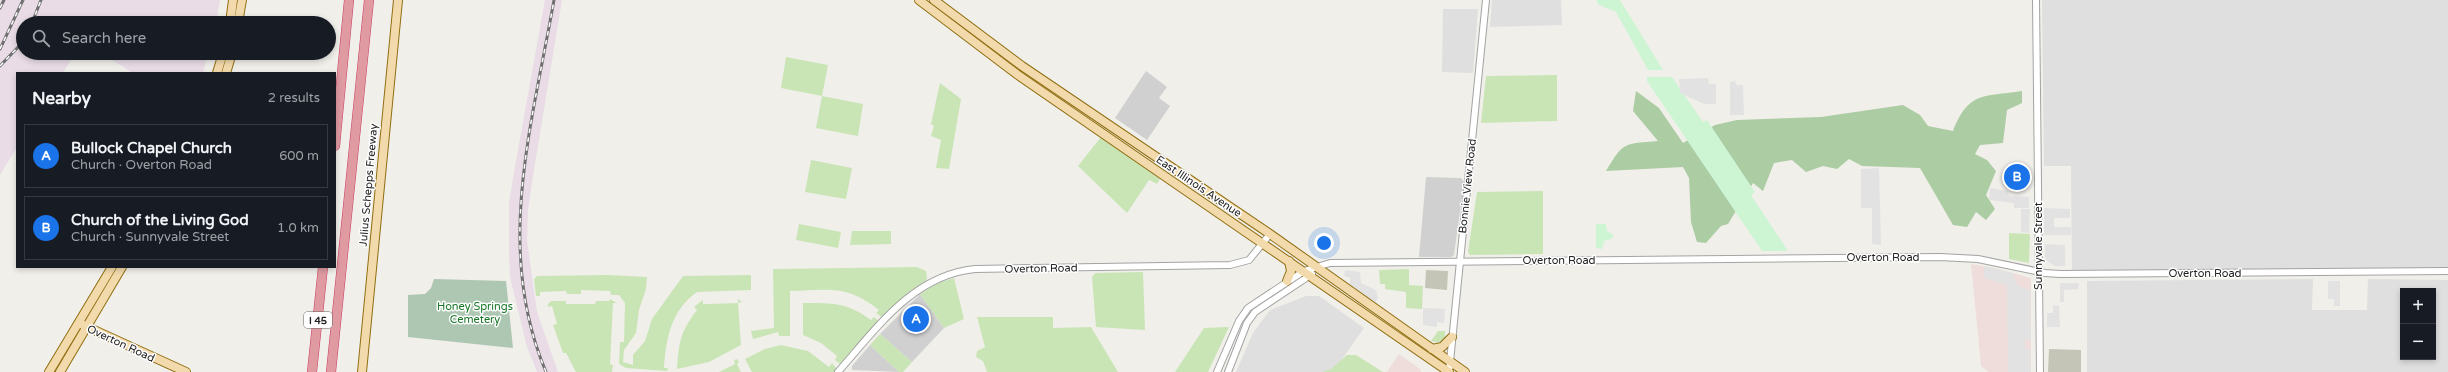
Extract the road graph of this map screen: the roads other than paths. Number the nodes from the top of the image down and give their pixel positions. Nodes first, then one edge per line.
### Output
1 (233, 0) edge
2 (242, 0) edge
3 (349, 0) edge
4 (369, 0) edge
5 (398, 0) edge
6 (919, 0) edge
7 (934, 0) edge
8 (1486, 0) edge
9 (2036, 0) edge
10 (231, 16) edge
11 (239, 16) edge
12 (222, 60) edge
13 (230, 60) edge
14 (217, 72) edge
15 (226, 72) edge
16 (336, 136) edge
17 (1270, 234) junction
18 (1264, 244) junction
19 (1289, 261) junction
20 (1459, 262) junction
21 (111, 268) edge
22 (121, 268) edge
23 (323, 268) edge
24 (1317, 269) junction
25 (2038, 272) junction
26 (2448, 272) edge
27 (1307, 273) junction
28 (1287, 281) junction
29 (1376, 310) junction
30 (1242, 316) junction
31 (1370, 318) junction
32 (1249, 320) junction
33 (79, 322) junction
34 (88, 327) junction
35 (1452, 337) junction
36 (1432, 349) junction
37 (1450, 361) junction
38 (49, 372) edge
39 (60, 372) edge
40 (186, 372) edge
41 (312, 372) edge
42 (332, 372) edge
43 (362, 372) edge
44 (838, 372) edge
45 (1217, 372) edge
46 (1228, 372) edge
47 (1449, 372) edge
48 (1466, 372) edge
49 (2040, 372) edge

1 - 10 main road
2 - 11 main road
3 - 16 highway
4 - 42 highway, Julius Schepps Freeway / I 45
5 - 43 main road, Julius Schepps Freeway
6 - 18 main road, East Illinois Avenue
7 - 17 main road, East Illinois Avenue
8 - 20 street, Bonnie View Road
9 - 25 street, Sunnyvale Street
12 - 14 main road
13 - 15 main road
17 - 18 street, Overton Road
17 - 24 main road, East Illinois Avenue
18 - 19 main road, East Illinois Avenue
18 - 44 street, Overton Road
19 - 27 main road, East Illinois Avenue
19 - 28 main road
20 - 24 street, Overton Road
20 - 25 street, Overton Road
20 - 35 street, Bonnie View Road
21 - 33 main road
22 - 34 main road
23 - 41 highway, I 45
24 - 27 street
24 - 29 main road, East Illinois Avenue
25 - 26 street, Overton Road
25 - 49 street, Sunnyvale Street
27 - 28 street
27 - 31 main road, East Illinois Avenue
27 - 32 street
28 - 30 street
29 - 31 main road
29 - 36 main road, East Illinois Avenue
30 - 32 street
30 - 45 street
31 - 47 main road, East Illinois Avenue
32 - 46 street
33 - 34 main road, Overton Road
33 - 38 main road
34 - 39 main road
34 - 40 main road, Overton Road
35 - 36 main road
35 - 37 street, Bonnie View Road
36 - 37 main road, East Illinois Avenue
37 - 47 street, Bonnie View Road
37 - 48 main road, East Illinois Avenue

